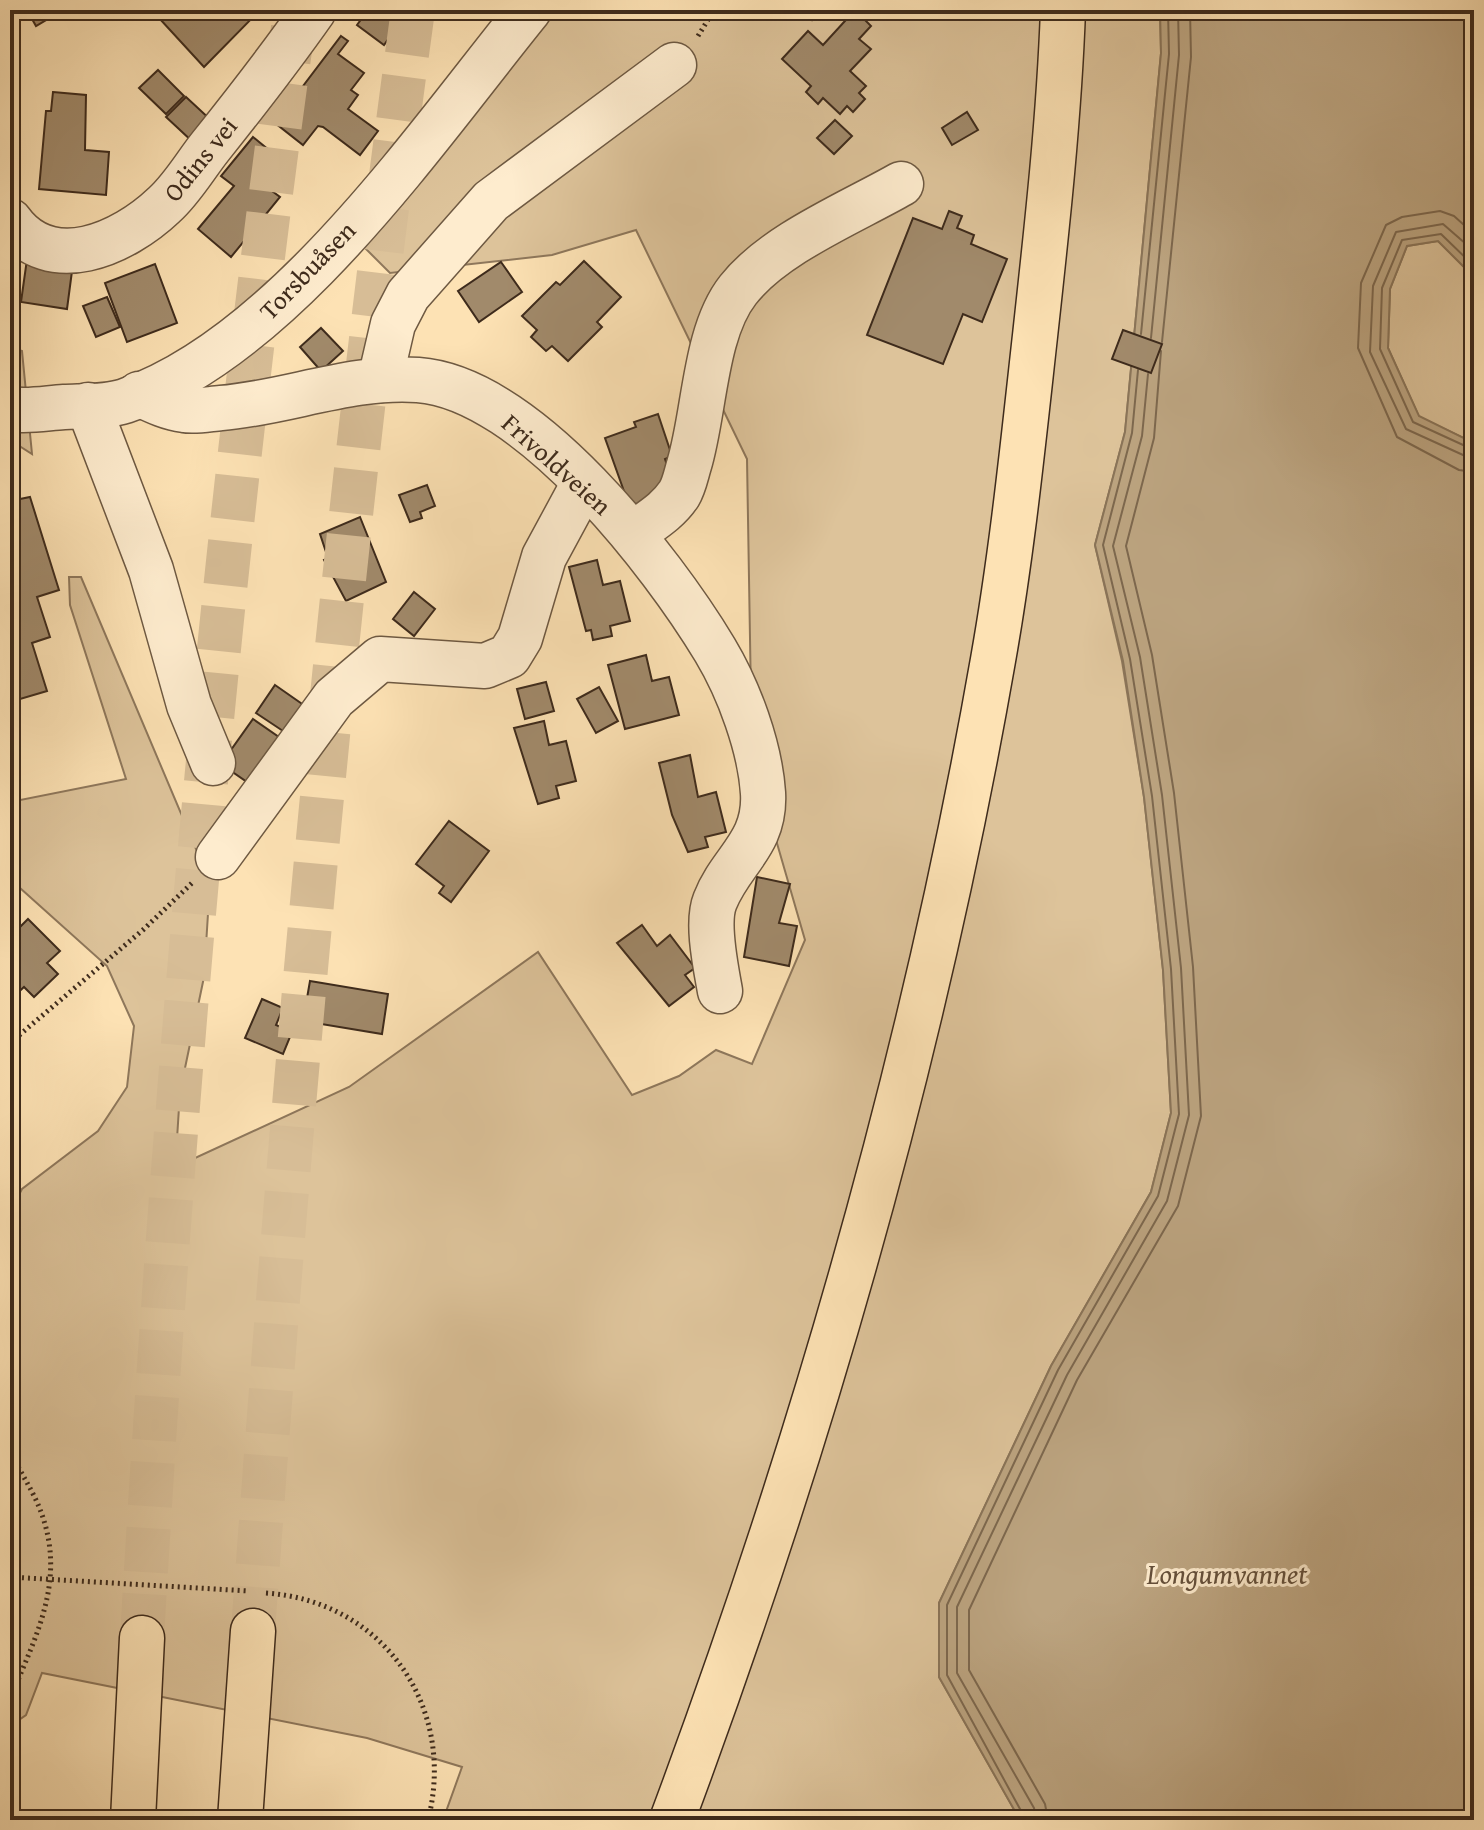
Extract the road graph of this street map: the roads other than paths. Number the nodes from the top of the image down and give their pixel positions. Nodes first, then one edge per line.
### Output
1 (314, 10) edge
2 (529, 10) edge
3 (1063, 10) edge
4 (1086, 10) edge
5 (674, 65) dead end
6 (901, 184) dead end
7 (10, 221) edge
8 (380, 380) junction
9 (139, 394) junction
10 (88, 405) junction
11 (10, 409) edge
12 (584, 483) junction
13 (633, 534) junction
14 (213, 763) dead end
15 (218, 857) road end
16 (720, 991) dead end
17 (253, 1631) tunnel mouth
18 (142, 1638) tunnel mouth
19 (133, 1820) edge
20 (240, 1820) edge
21 (672, 1820) edge
22 (696, 1820) edge

1 - 7 street, Odins vei
2 - 9 street, Torsbuåsen
3 - 21 main road
4 - 22 main road
5 - 8 street
6 - 13 street
8 - 9 street, Frivoldveien
8 - 12 street, Frivoldveien
9 - 10 street, Torsbuåsen
10 - 11 street, Torsbuåsen
10 - 14 street
12 - 13 street, Frivoldveien
12 - 15 street
13 - 16 street, Frivoldveien
17 - 20 main road
18 - 19 main road

